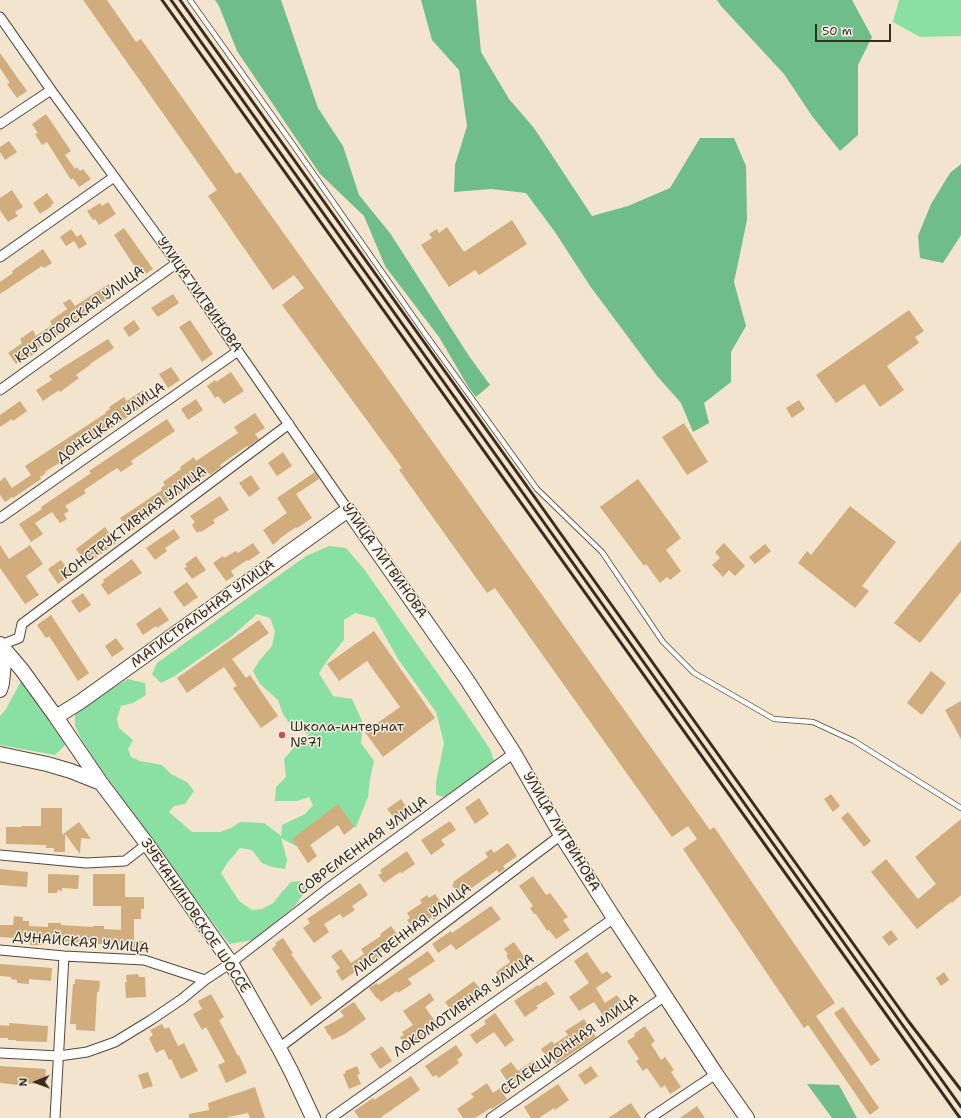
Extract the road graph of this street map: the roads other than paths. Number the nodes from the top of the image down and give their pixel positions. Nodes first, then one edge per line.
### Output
1 (190, 0) edge
2 (0, 17) edge
3 (51, 90) junction
4 (0, 124) edge
5 (114, 177) junction
6 (0, 257) edge
7 (177, 263) junction
8 (238, 350) junction
9 (0, 390) edge
10 (289, 424) junction
11 (348, 510) junction
12 (0, 518) edge
13 (0, 644) edge
14 (0, 690) edge
15 (56, 717) junction
16 (514, 753) junction
17 (0, 754) edge
18 (101, 783) junction
19 (961, 808) edge
20 (561, 834) junction
21 (147, 844) junction
22 (0, 855) edge
23 (614, 918) junction
24 (0, 950) edge
25 (64, 956) junction
26 (231, 963) junction
27 (205, 980) junction
28 (665, 996) junction
29 (279, 1048) junction
30 (0, 1053) edge
31 (59, 1056) junction
32 (716, 1074) junction
33 (55, 1118) edge
34 (312, 1118) edge
35 (331, 1118) edge
36 (491, 1118) edge
37 (650, 1118) edge
38 (747, 1118) edge

1 - 19 lane
2 - 3 street, УЛИЦА ЛИТВИНОВА
3 - 4 street
3 - 5 street, УЛИЦА ЛИТВИНОВА
5 - 6 street
5 - 7 street, УЛИЦА ЛИТВИНОВА
7 - 8 street, УЛИЦА ЛИТВИНОВА
7 - 9 street, КРУТОГОРСКАЯ УЛИЦА
8 - 10 street, УЛИЦА ЛИТВИНОВА
8 - 12 street, ДОНЕЦКАЯ УЛИЦА
10 - 11 street, УЛИЦА ЛИТВИНОВА
10 - 13 street, КОНСТРУКТИВНАЯ УЛИЦА
11 - 15 main road, МАГИСТРАЛЬНАЯ УЛИЦА
11 - 16 main road, УЛИЦА ЛИТВИНОВА
13 - 14 main road
13 - 15 main road, ЗУБЧАНИНОВСКОЕ ШОССЕ
15 - 18 main road, ЗУБЧАНИНОВСКОЕ ШОССЕ
16 - 20 main road, УЛИЦА ЛИТВИНОВА
16 - 26 street, СОВРЕМЕННАЯ УЛИЦА
17 - 18 main road
18 - 21 main road, ЗУБЧАНИНОВСКОЕ ШОССЕ
20 - 23 main road, УЛИЦА ЛИТВИНОВА
20 - 29 street, ЛИСТВЕННАЯ УЛИЦА
21 - 22 street
21 - 26 main road, ЗУБЧАНИНОВСКОЕ ШОССЕ
23 - 28 main road, УЛИЦА ЛИТВИНОВА
23 - 35 street, ЛОКОМОТИВНАЯ УЛИЦА
24 - 25 street, ДУНАЙСКАЯ УЛИЦА
25 - 27 street, ДУНАЙСКАЯ УЛИЦА
25 - 31 street
26 - 27 street, СОВРЕМЕННАЯ УЛИЦА
26 - 29 main road, ЗУБЧАНИНОВСКОЕ ШОССЕ
27 - 31 street, СОВРЕМЕННАЯ УЛИЦА
28 - 32 main road, УЛИЦА ЛИТВИНОВА
28 - 36 street, СЕЛЕКЦИОННАЯ УЛИЦА
29 - 34 main road, ЗУБЧАНИНОВСКОЕ ШОССЕ
30 - 31 street, СОВРЕМЕННАЯ УЛИЦА
31 - 33 street
32 - 37 street
32 - 38 main road, УЛИЦА ЛИТВИНОВА

